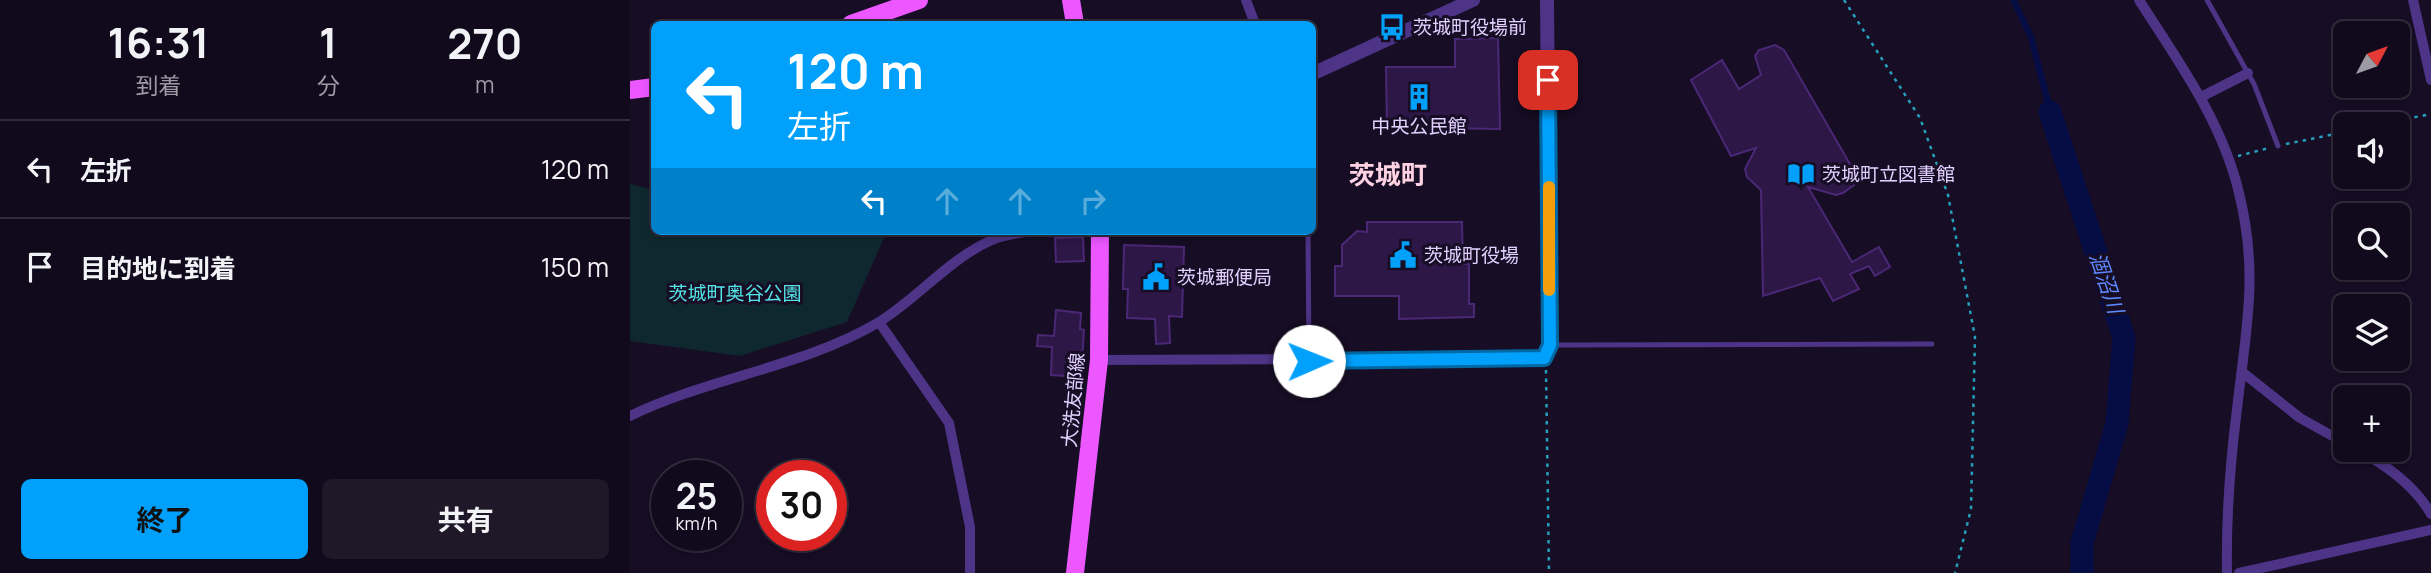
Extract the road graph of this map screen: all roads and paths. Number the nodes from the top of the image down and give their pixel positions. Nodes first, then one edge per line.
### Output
1 (919, 0) edge
2 (1071, 0) edge
3 (1246, 0) edge
4 (1473, 0) edge
5 (1548, 0) edge
6 (1844, 0) edge
7 (2139, 0) edge
8 (2207, 0) edge
9 (2413, 0) edge
10 (860, 21) edge
11 (1074, 21) edge
12 (1254, 21) edge
13 (1316, 72) edge
14 (2248, 73) junction
15 (2431, 80) edge
16 (651, 87) edge
17 (630, 90) edge
18 (2201, 97) junction
19 (2431, 114) edge
20 (2410, 118) edge
21 (2278, 146) dead end
22 (1014, 235) edge
23 (1100, 235) edge
24 (1308, 235) edge
25 (879, 322) junction
26 (1932, 344) dead end
27 (1547, 352) junction
28 (1099, 360) junction
29 (1309, 361) junction
30 (2242, 372) junction
31 (630, 416) edge
32 (2333, 436) edge
33 (2377, 462) edge
34 (2431, 514) edge
35 (2431, 530) edge
36 (970, 573) edge
37 (1075, 573) edge
38 (1549, 573) edge
39 (1955, 573) edge
40 (2227, 573) edge
41 (2239, 573) edge

1 - 10 main road
2 - 11 main road
3 - 12 street
4 - 13 street
5 - 27 street
6 - 39 path
7 - 18 street
8 - 14 lane
9 - 15 street
14 - 18 street
14 - 21 lane
16 - 17 main road
18 - 30 street
19 - 20 path
22 - 25 street
23 - 28 main road, 大洗友部線
24 - 29 lane
25 - 31 street
25 - 36 street
26 - 27 lane
27 - 29 street
27 - 38 path
28 - 29 street
28 - 37 main road, 大洗友部線
30 - 32 street
30 - 40 street
33 - 34 street
35 - 41 street

